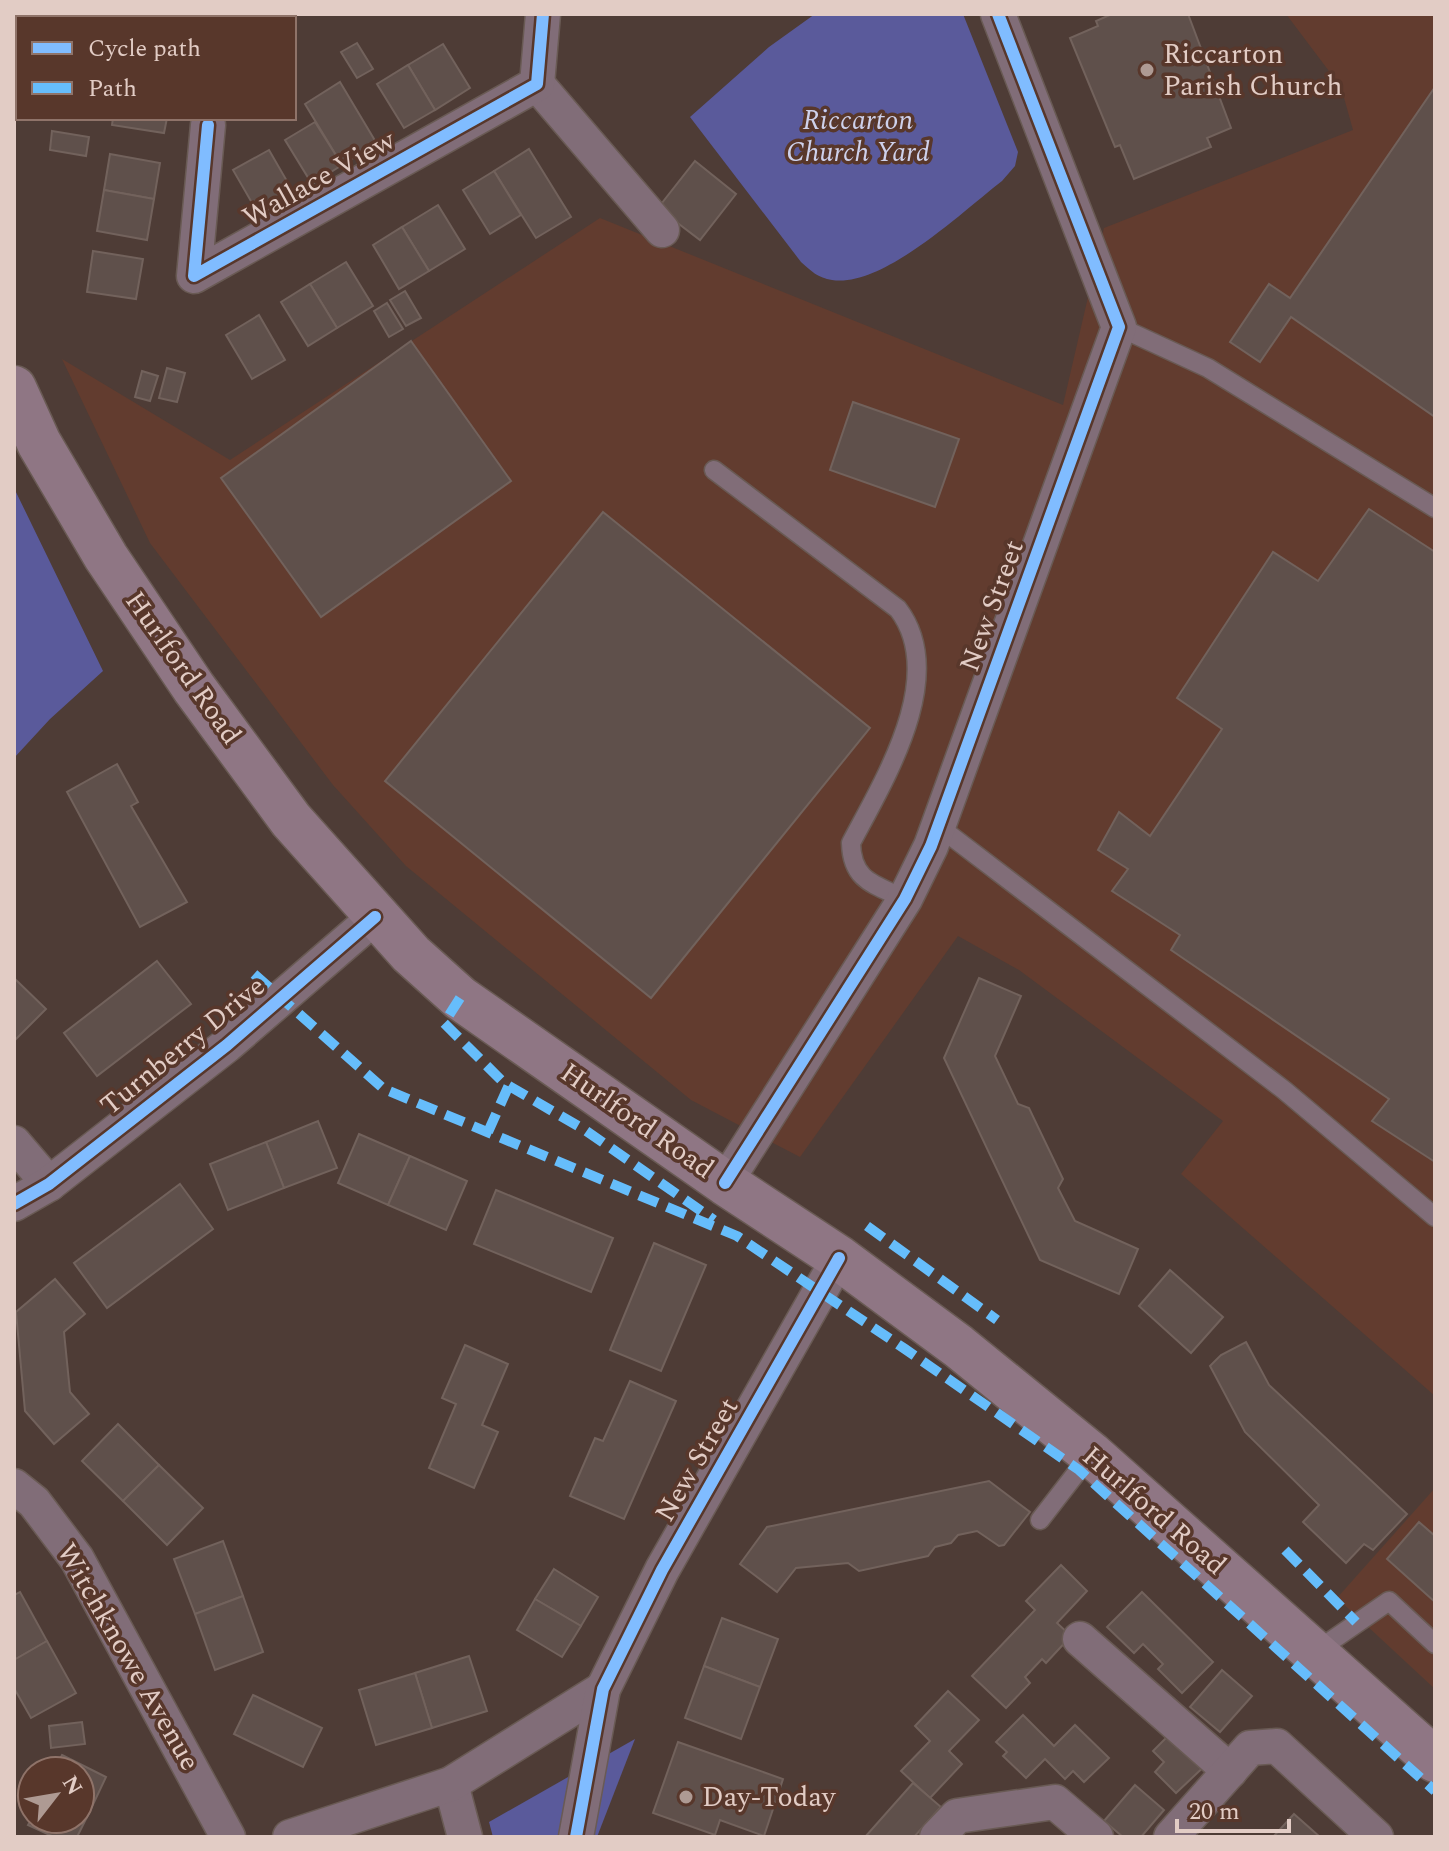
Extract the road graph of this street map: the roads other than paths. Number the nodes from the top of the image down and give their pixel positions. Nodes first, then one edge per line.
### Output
1 (543, 14) edge
2 (998, 14) edge
3 (537, 84) junction
4 (208, 125) dead end
5 (662, 230) dead end
6 (1119, 327) junction
7 (14, 388) edge
8 (714, 470) dead end
9 (1435, 508) edge
10 (938, 826) junction
11 (905, 899) junction
12 (375, 917) junction
13 (14, 1143) edge
14 (725, 1183) junction
15 (49, 1184) junction
16 (14, 1204) edge
17 (1435, 1217) edge
18 (839, 1258) junction
19 (1091, 1454) junction
20 (14, 1486) edge
21 (1040, 1520) dead end
22 (1080, 1639) dead end
23 (1435, 1644) edge
24 (1315, 1652) junction
25 (603, 1689) junction
26 (1435, 1760) edge
27 (1230, 1771) junction
28 (451, 1784) junction
29 (228, 1837) edge
30 (290, 1837) edge
31 (465, 1837) edge
32 (576, 1837) edge
33 (937, 1837) edge
34 (1096, 1837) edge
35 (1171, 1837) edge
36 (1376, 1837) edge

1 - 3 street
2 - 6 street
3 - 4 street, Wallace View
3 - 5 street
6 - 9 lane
6 - 10 street, New Street
7 - 12 main road, Hurlford Road
8 - 11 lane
10 - 11 street, New Street
10 - 17 lane
11 - 14 street, New Street
12 - 14 main road, Hurlford Road
12 - 15 street, Turnberry Drive
13 - 15 street
14 - 18 main road, Hurlford Road
15 - 16 street, Turnberry Drive
18 - 19 main road, Hurlford Road
18 - 25 street, New Street
19 - 21 lane
19 - 24 main road, Hurlford Road
20 - 29 street, Witchknowe Avenue
22 - 27 street
23 - 24 lane
24 - 26 main road, Hurlford Road
25 - 28 street
25 - 32 street, New Street
27 - 35 street
27 - 36 street
28 - 30 street
28 - 31 street
33 - 34 street

